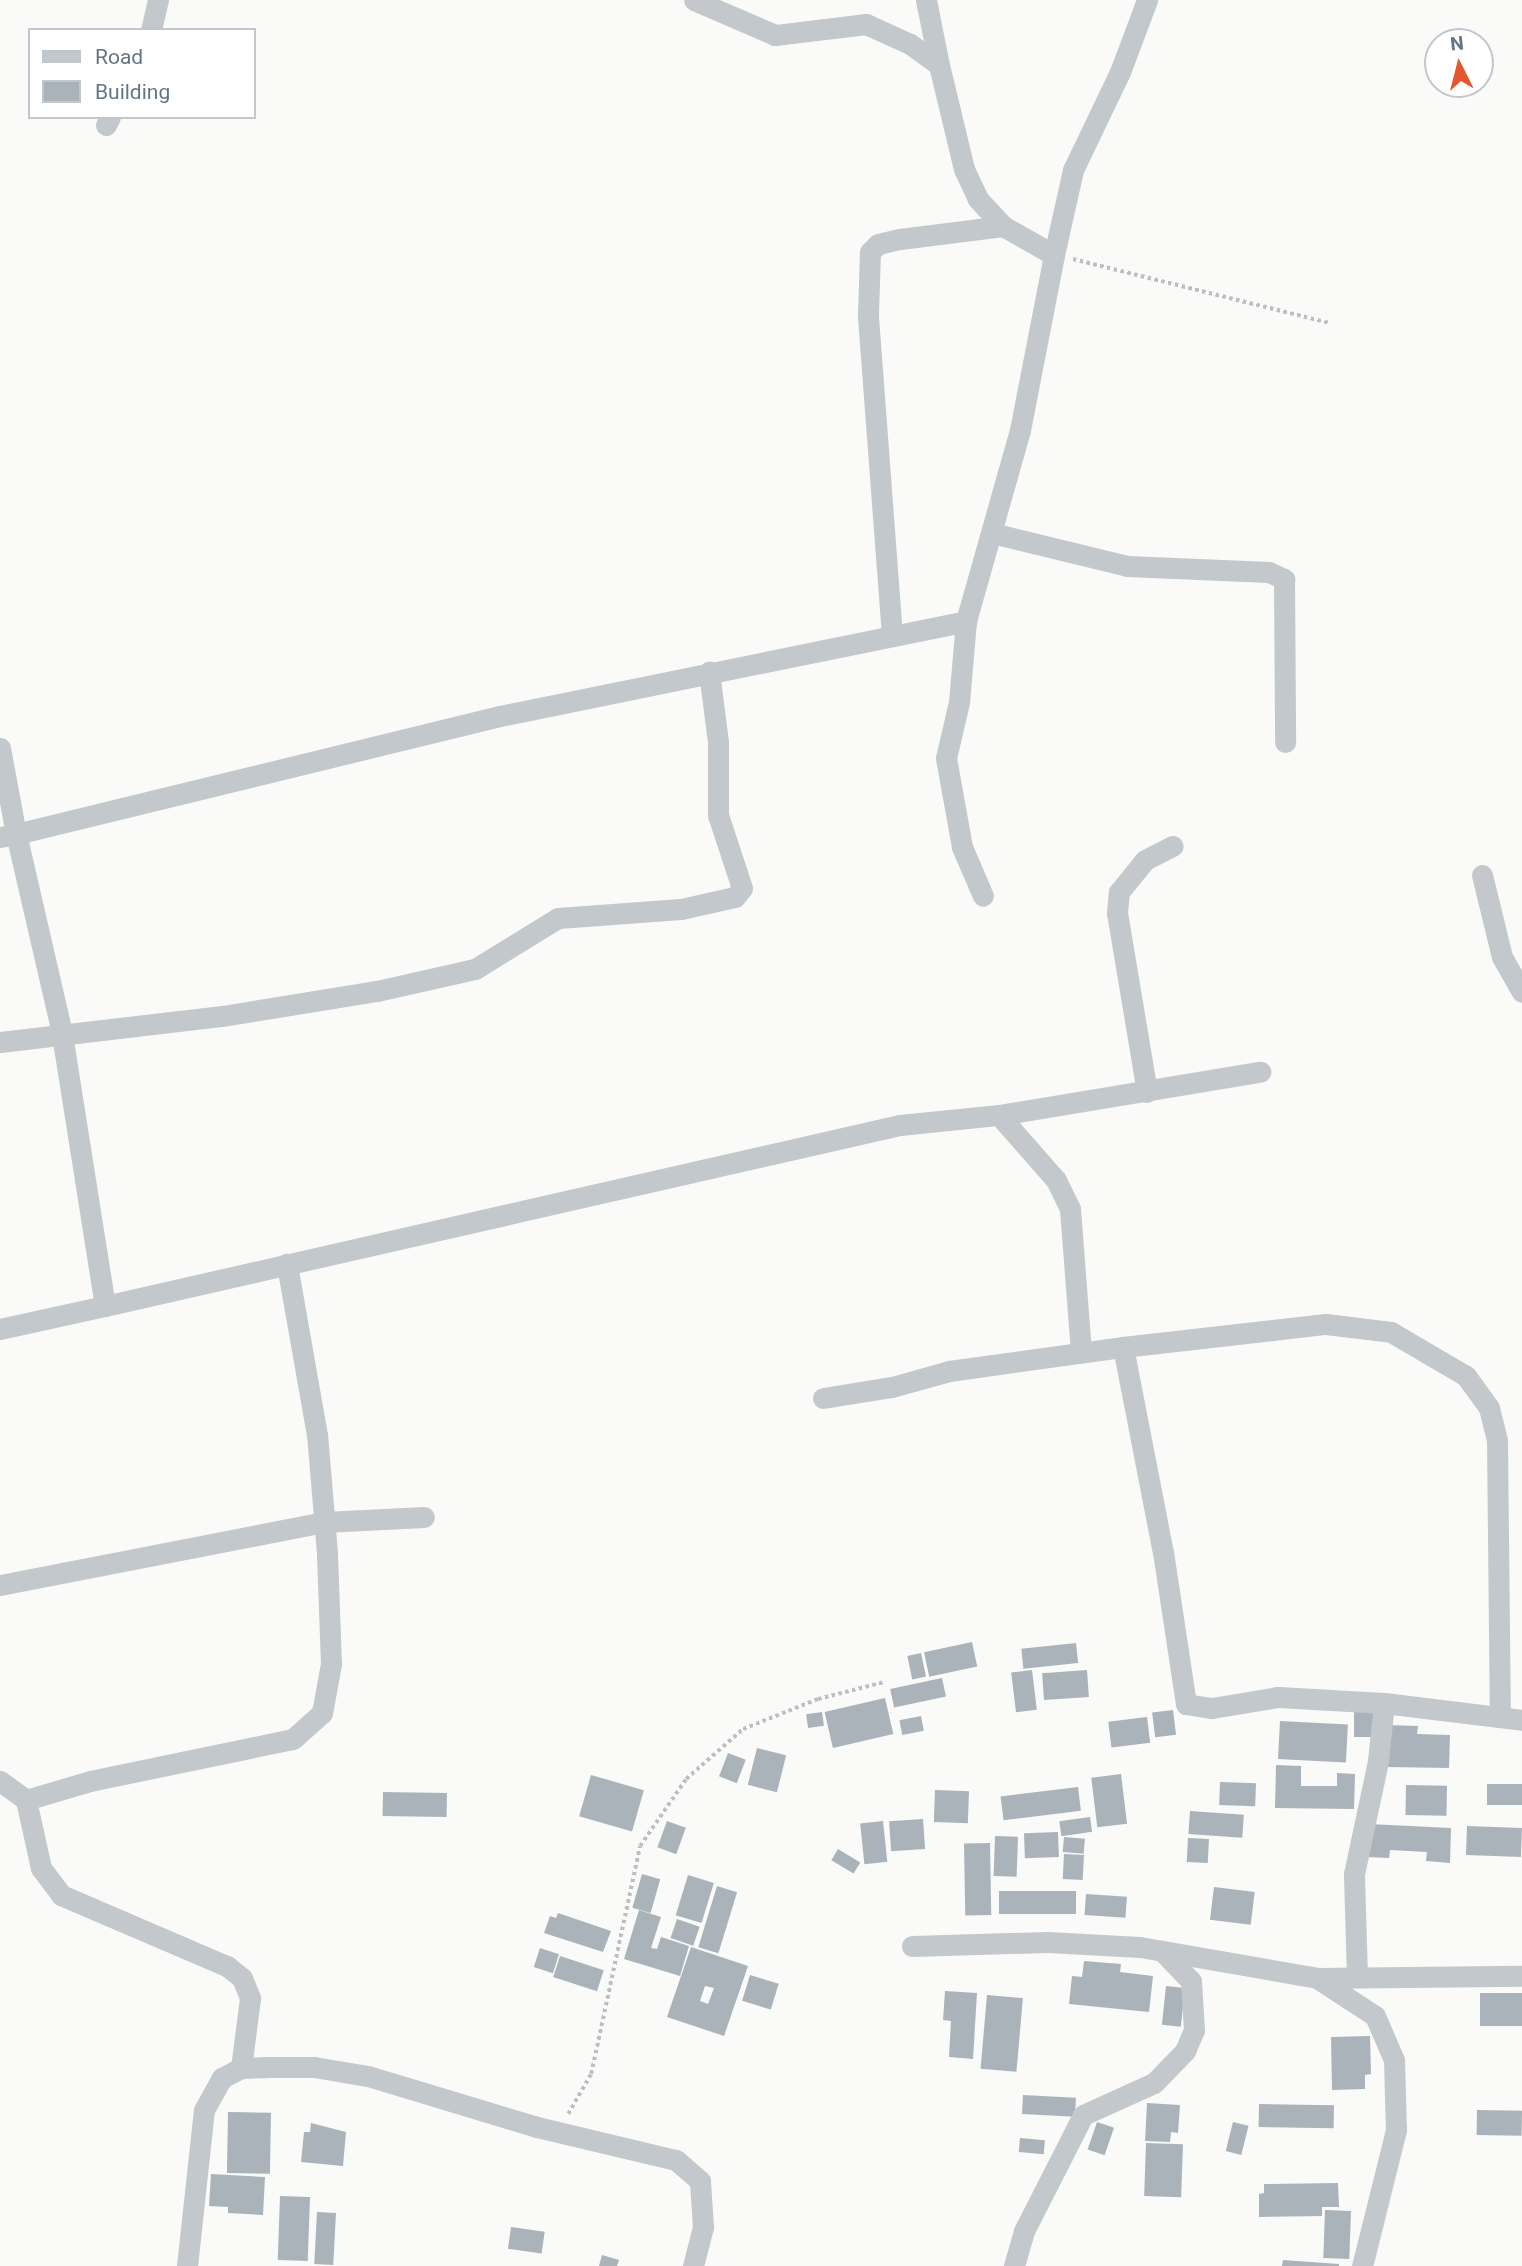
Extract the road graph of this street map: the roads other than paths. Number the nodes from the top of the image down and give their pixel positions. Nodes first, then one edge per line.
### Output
1 (158, 0) edge
2 (694, 0) edge
3 (926, 0) edge
4 (1147, 0) edge
5 (151, 28) edge
6 (939, 65) junction
7 (1003, 226) junction
8 (1054, 254) junction
9 (992, 533) junction
10 (966, 621) junction
11 (892, 636) junction
12 (709, 672) junction
13 (1285, 742) dead end
14 (0, 748) edge
15 (8, 835) edge
16 (1173, 846) dead end
17 (1482, 874) dead end
18 (983, 896) dead end
19 (1522, 992) edge
20 (62, 1033) junction
21 (0, 1042) edge
22 (1260, 1072) dead end
23 (1147, 1092) junction
24 (999, 1115) junction
25 (287, 1264) junction
26 (106, 1306) junction
27 (0, 1329) edge
28 (1123, 1347) junction
29 (1081, 1352) junction
30 (823, 1398) dead end
31 (424, 1517) dead end
32 (324, 1522) junction
33 (0, 1585) edge
34 (1384, 1703) junction
35 (1500, 1717) junction
36 (1522, 1720) edge
37 (0, 1781) edge
38 (26, 1800) junction
39 (912, 1946) dead end
40 (1162, 1951) junction
41 (1522, 1976) edge
42 (1357, 1977) junction
43 (1317, 1978) junction
44 (241, 2068) junction
45 (187, 2266) edge
46 (694, 2266) edge
47 (1014, 2266) edge
48 (1362, 2266) edge

1 - 5 street
2 - 6 street
3 - 6 street
4 - 8 street
6 - 7 street
7 - 8 street
7 - 11 street
8 - 9 street
9 - 10 street
9 - 13 street
10 - 11 street
10 - 18 street
11 - 12 street
12 - 15 street
12 - 20 street
14 - 15 street
15 - 20 street
16 - 23 street
17 - 19 street
20 - 21 street
20 - 26 street
22 - 23 street
23 - 24 street
24 - 25 street
24 - 29 street
25 - 26 street
25 - 32 street
26 - 27 street
28 - 29 street
28 - 34 street
28 - 35 street
29 - 30 street
31 - 32 street
32 - 33 street
32 - 38 street
34 - 35 street
34 - 42 street
35 - 36 street
37 - 38 street
38 - 44 street
39 - 40 street
40 - 43 street
40 - 47 street
41 - 42 street
42 - 43 street
43 - 48 street
44 - 45 street
44 - 46 street

